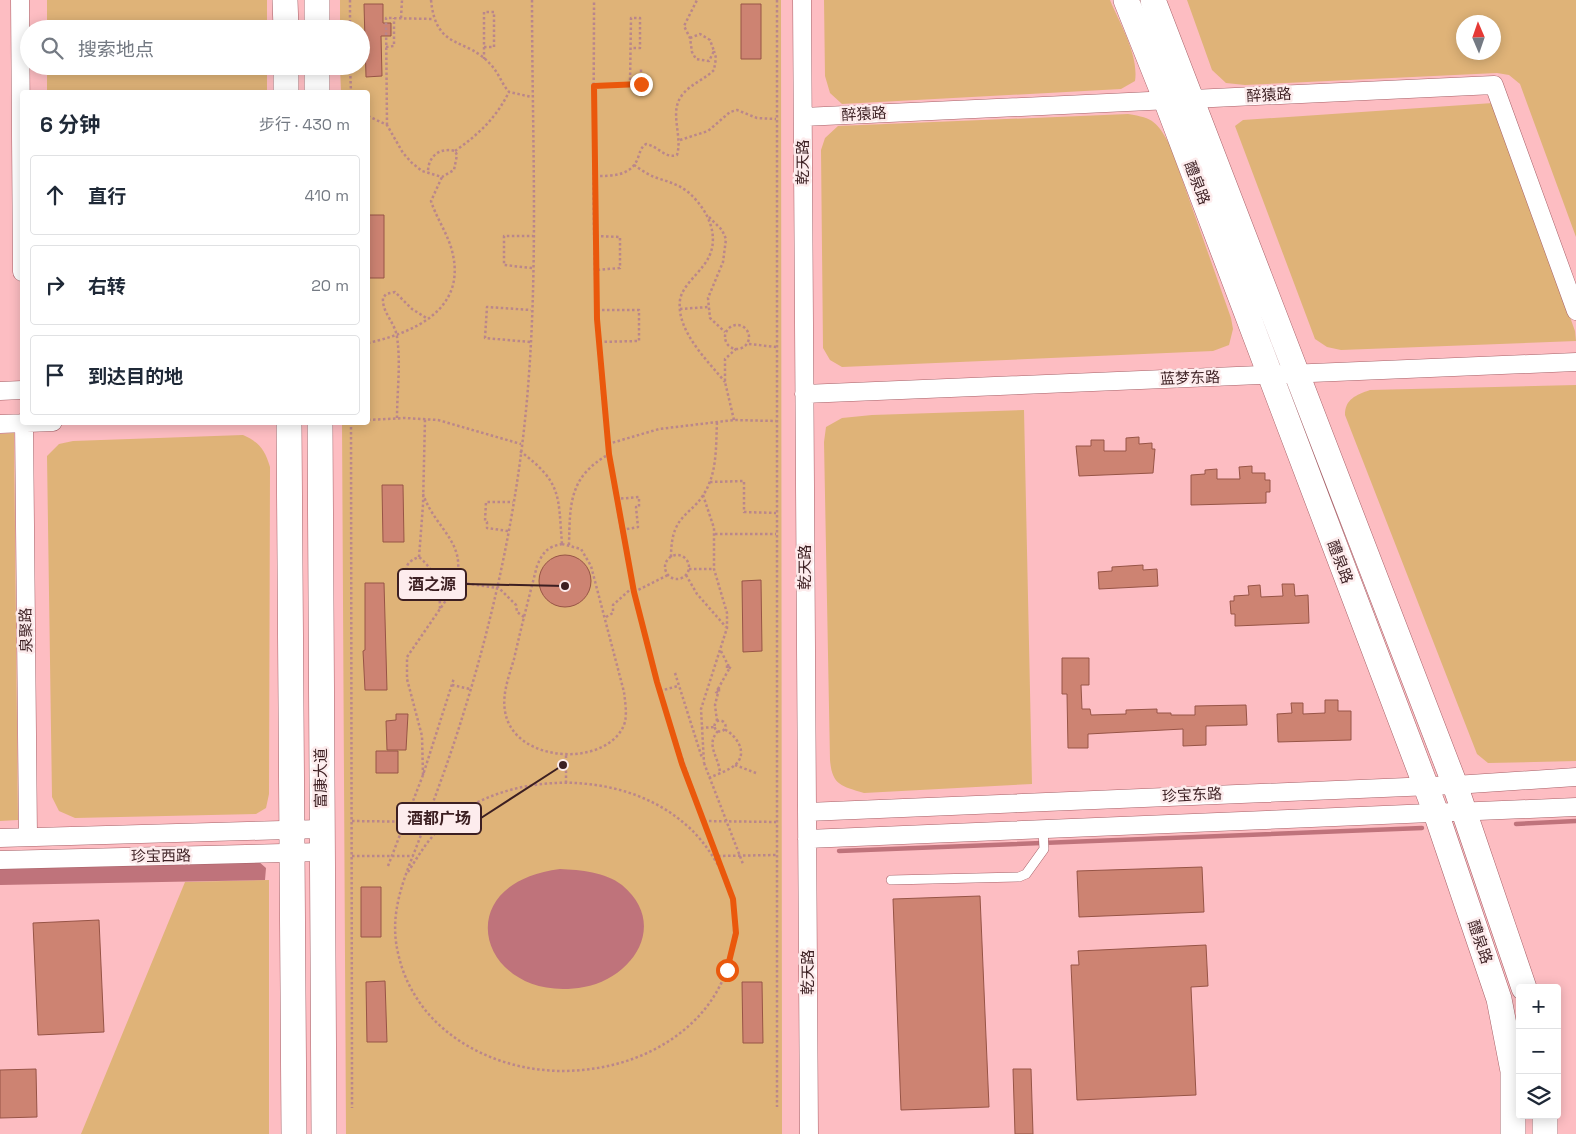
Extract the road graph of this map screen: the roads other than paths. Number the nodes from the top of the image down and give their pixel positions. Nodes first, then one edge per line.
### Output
1 (20, 0) edge
2 (286, 0) edge
3 (317, 0) edge
4 (802, 0) edge
5 (1126, 0) edge
6 (1153, 0) edge
7 (20, 20) edge
8 (286, 20) edge
9 (317, 20) edge
10 (21, 75) edge
11 (286, 75) edge
12 (317, 75) edge
13 (21, 90) edge
14 (286, 90) edge
15 (317, 90) edge
16 (1192, 98) junction
17 (1166, 100) junction
18 (803, 117) junction
19 (1576, 312) edge
20 (1576, 362) edge
21 (1296, 373) junction
22 (1269, 374) junction
23 (20, 390) edge
24 (0, 391) edge
25 (804, 394) junction
26 (20, 423) edge
27 (0, 424) edge
28 (24, 425) edge
29 (289, 425) edge
30 (320, 425) edge
31 (1576, 777) edge
32 (1424, 785) junction
33 (1455, 785) junction
34 (1576, 807) edge
35 (807, 812) junction
36 (1462, 812) junction
37 (1436, 813) junction
38 (1043, 829) junction
39 (28, 837) junction
40 (0, 838) edge
41 (807, 839) junction
42 (321, 840) junction
43 (292, 841) junction
44 (0, 860) edge
45 (891, 880) dead end
46 (1523, 984) edge
47 (1545, 1119) edge
48 (294, 1134) edge
49 (324, 1134) edge
50 (809, 1134) edge
51 (1513, 1134) edge
52 (1545, 1134) edge

1 - 7 street
2 - 8 street
3 - 9 street
4 - 18 street, 乾天路
5 - 17 street, 醴泉路
6 - 16 street, 醴泉路
10 - 13 street
11 - 14 street
12 - 15 street
16 - 17 street, 醉猿路
16 - 19 street, 醉猿路
16 - 21 street, 醴泉路
17 - 18 street, 醉猿路
17 - 22 street, 醴泉路
18 - 25 street, 乾天路
20 - 21 street, 蓝梦东路
21 - 22 street, 蓝梦东路
21 - 33 street, 醴泉路
22 - 25 street, 蓝梦东路
22 - 32 street, 醴泉路
23 - 24 street
25 - 35 street, 乾天路
26 - 27 street
28 - 39 street, 泉聚路
29 - 43 street, 富康大道
30 - 42 street, 富康大道
31 - 33 street, 珍宝东路
32 - 33 street, 珍宝东路
32 - 35 street, 珍宝东路
32 - 37 street, 醴泉路
33 - 36 street, 醴泉路
34 - 36 street, 珍宝东路
35 - 41 street, 乾天路
36 - 37 street, 珍宝东路
36 - 46 street, 醴泉路
37 - 38 street, 珍宝东路
37 - 51 street, 醴泉路
38 - 41 street, 珍宝东路
38 - 45 lane
39 - 40 street, 珍宝西路
39 - 43 street, 珍宝西路
41 - 50 street, 乾天路
42 - 43 street, 珍宝西路
42 - 49 street, 富康大道
43 - 44 street, 珍宝西路
43 - 48 street, 富康大道
47 - 52 street

